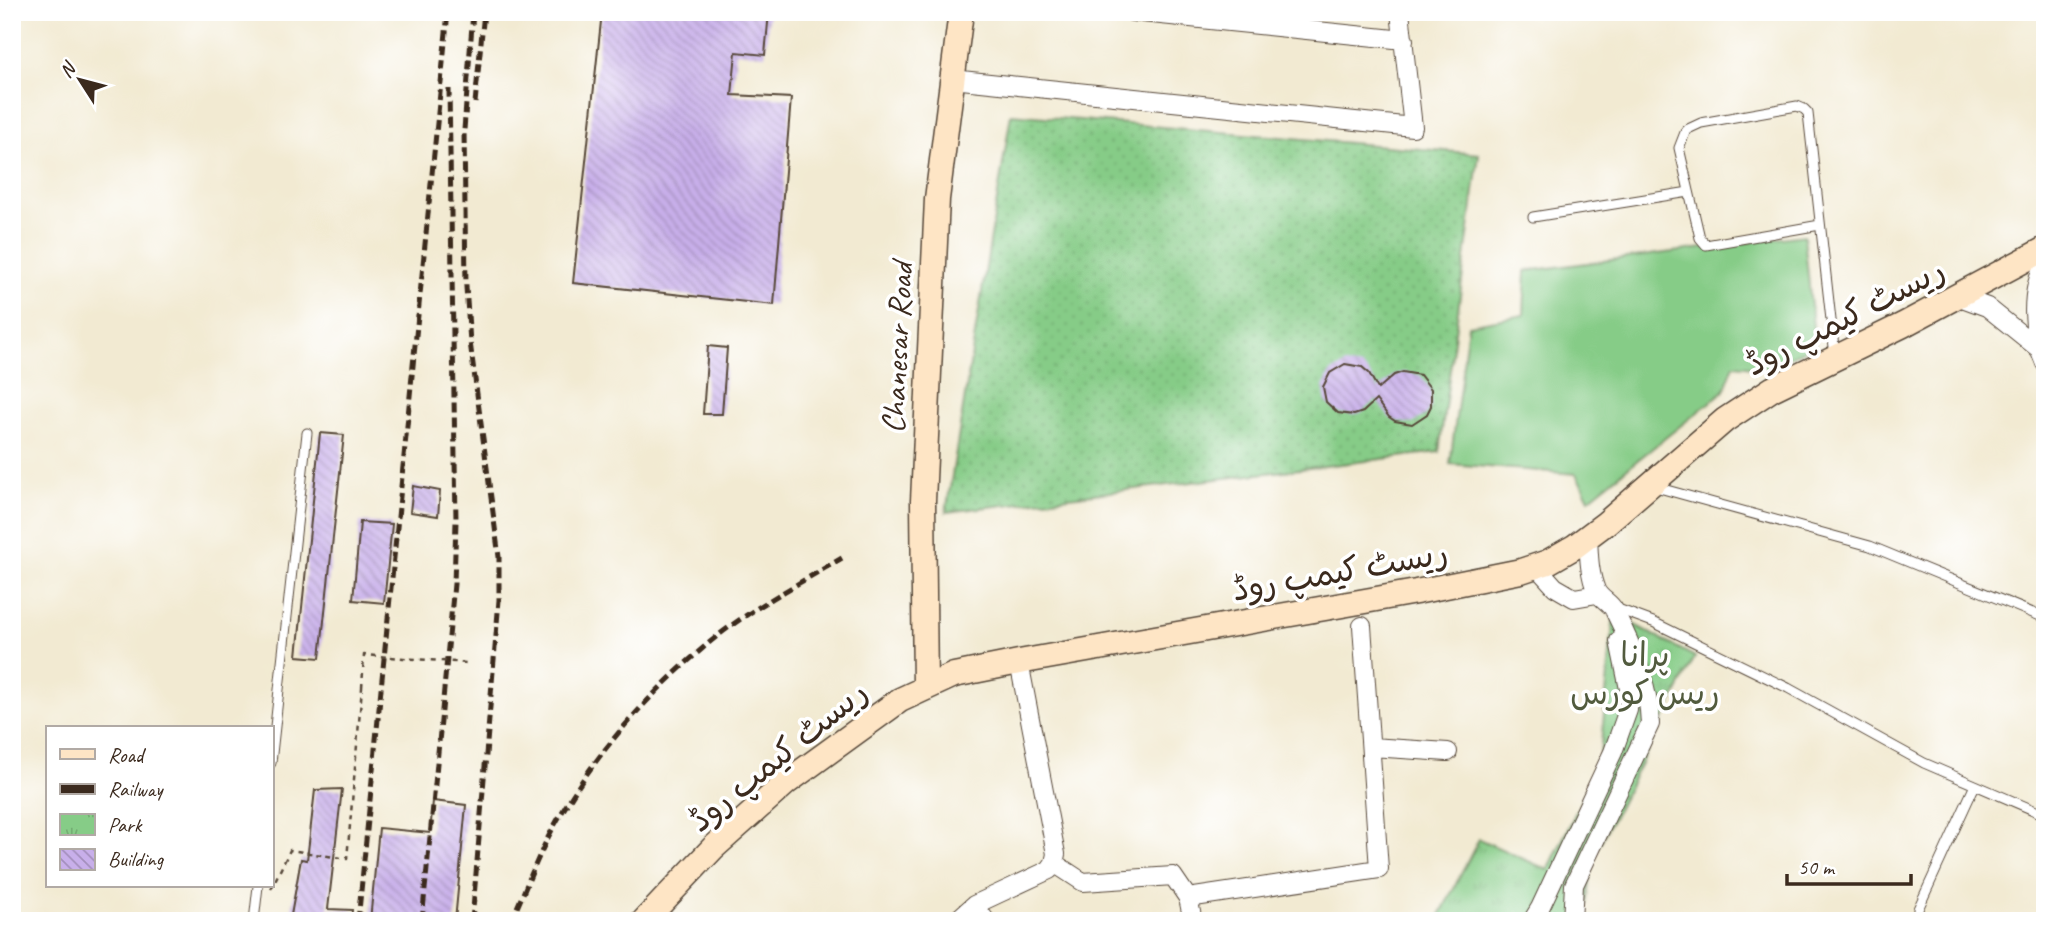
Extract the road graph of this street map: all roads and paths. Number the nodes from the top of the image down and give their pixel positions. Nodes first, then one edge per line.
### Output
1 (961, 12) edge
2 (1132, 12) edge
3 (1400, 12) edge
4 (1174, 14) edge
5 (1404, 40) junction
6 (952, 79) junction
7 (1689, 192) junction
8 (1533, 217) dead end
9 (1820, 225) junction
10 (2045, 249) edge
11 (2045, 264) edge
12 (1956, 296) junction
13 (2042, 352) edge
14 (1836, 358) junction
15 (307, 433) dead end
16 (1649, 485) junction
17 (1588, 537) junction
18 (1536, 566) junction
19 (1597, 594) junction
20 (1613, 607) junction
21 (2045, 618) edge
22 (1362, 626) dead end
23 (1019, 662) junction
24 (467, 663) dead end
25 (925, 688) junction
26 (273, 745) edge
27 (1371, 747) junction
28 (1448, 752) dead end
29 (1975, 785) junction
30 (2045, 815) edge
31 (1054, 863) junction
32 (273, 885) edge
33 (258, 888) edge
34 (271, 888) edge
35 (267, 897) dead end
36 (1188, 898) junction
37 (974, 905) junction
38 (254, 921) edge
39 (644, 921) edge
40 (956, 921) edge
41 (986, 921) edge
42 (1193, 921) edge
43 (1532, 921) edge
44 (1572, 921) edge
45 (1923, 921) edge

1 - 6 street, Chanesar Road
2 - 4 street
3 - 5 street
4 - 5 street
5 - 6 street
6 - 25 street, Chanesar Road
7 - 8 lane
7 - 9 lane
7 - 9 lane
9 - 14 lane
10 - 12 street, ریسٹ کیمپ روڈ
11 - 13 street
12 - 13 street
12 - 14 street, ریسٹ کیمپ روڈ
14 - 16 street, ریسٹ کیمپ روڈ
15 - 26 lane
16 - 17 street, ریسٹ کیمپ روڈ
16 - 21 lane
17 - 18 street, ریسٹ کیمپ روڈ
17 - 19 street
18 - 19 street
18 - 23 street, ریسٹ کیمپ روڈ
19 - 20 street
20 - 29 lane
20 - 43 street
20 - 44 street
22 - 27 street
23 - 25 street, ریسٹ کیمپ روڈ
23 - 31 street
24 - 32 path, bridge
25 - 39 street, ریسٹ کیمپ روڈ
27 - 28 street
27 - 36 street
29 - 30 lane
29 - 45 lane
31 - 36 street
31 - 37 street
33 - 38 lane
34 - 35 path, bridge
36 - 42 street
37 - 40 street
37 - 41 street

